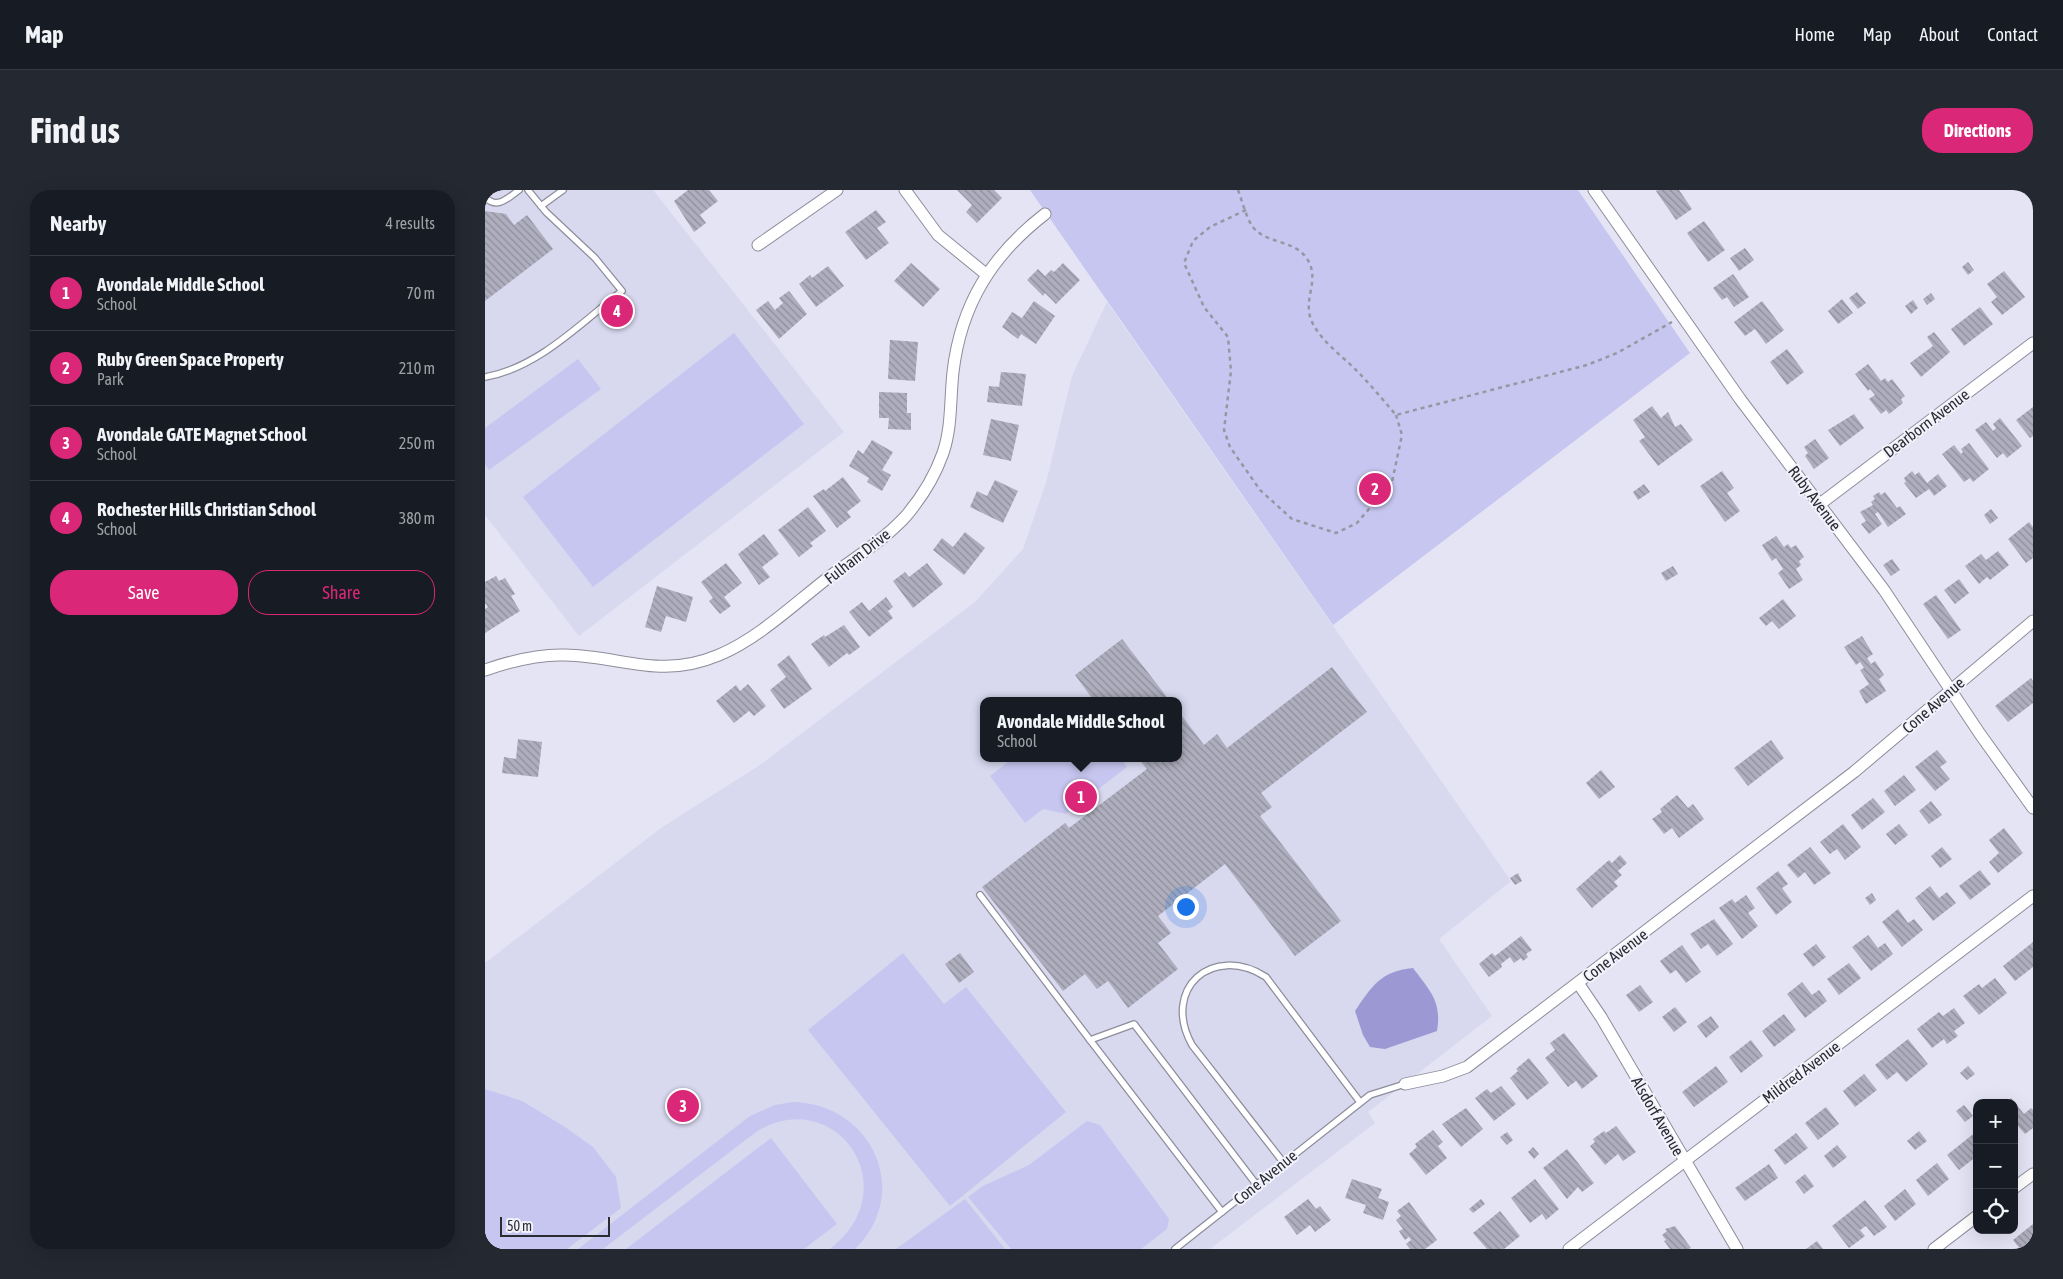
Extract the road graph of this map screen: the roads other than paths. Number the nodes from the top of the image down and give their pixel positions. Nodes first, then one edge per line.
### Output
1 (519, 190) edge
2 (528, 190) edge
3 (563, 190) edge
4 (837, 190) edge
5 (905, 190) edge
6 (1594, 190) edge
7 (485, 198) edge
8 (541, 206) junction
9 (1045, 214) dead end
10 (758, 245) dead end
11 (987, 275) junction
12 (2033, 343) edge
13 (485, 377) edge
14 (1820, 504) junction
15 (2033, 621) edge
16 (485, 670) edge
17 (1951, 689) junction
18 (2033, 808) edge
19 (980, 895) dead end
20 (2033, 896) edge
21 (1577, 983) junction
22 (1091, 1040) junction
23 (1405, 1084) joint
24 (1360, 1102) junction
25 (1684, 1161) junction
26 (1283, 1162) junction
27 (2033, 1174) edge
28 (1256, 1184) junction
29 (2018, 1185) edge
30 (1222, 1212) junction
31 (1973, 1219) edge
32 (1175, 1249) edge
33 (1569, 1249) edge
34 (1737, 1249) edge
35 (1933, 1249) edge

1 - 7 lane
2 - 8 lane
3 - 8 lane
4 - 10 street
5 - 11 street
6 - 14 street, Ruby Avenue
8 - 13 lane
9 - 11 street, Fulham Drive
11 - 16 street, Fulham Drive
12 - 14 street, Dearborn Avenue
14 - 17 street, Ruby Avenue
15 - 17 street, Cone Avenue
17 - 18 street, Ruby Avenue
17 - 21 street, Cone Avenue
19 - 22 lane
20 - 25 street, Mildred Avenue
21 - 23 street, Cone Avenue
21 - 25 street, Alsdorf Avenue
22 - 28 lane
22 - 30 lane
23 - 24 lane, Cone Avenue
24 - 26 lane, Cone Avenue
24 - 26 lane
25 - 33 street, Mildred Avenue
25 - 34 street, Alsdorf Avenue
26 - 28 lane, Cone Avenue
27 - 29 street
28 - 30 lane, Cone Avenue
30 - 32 lane, Cone Avenue
31 - 35 street

